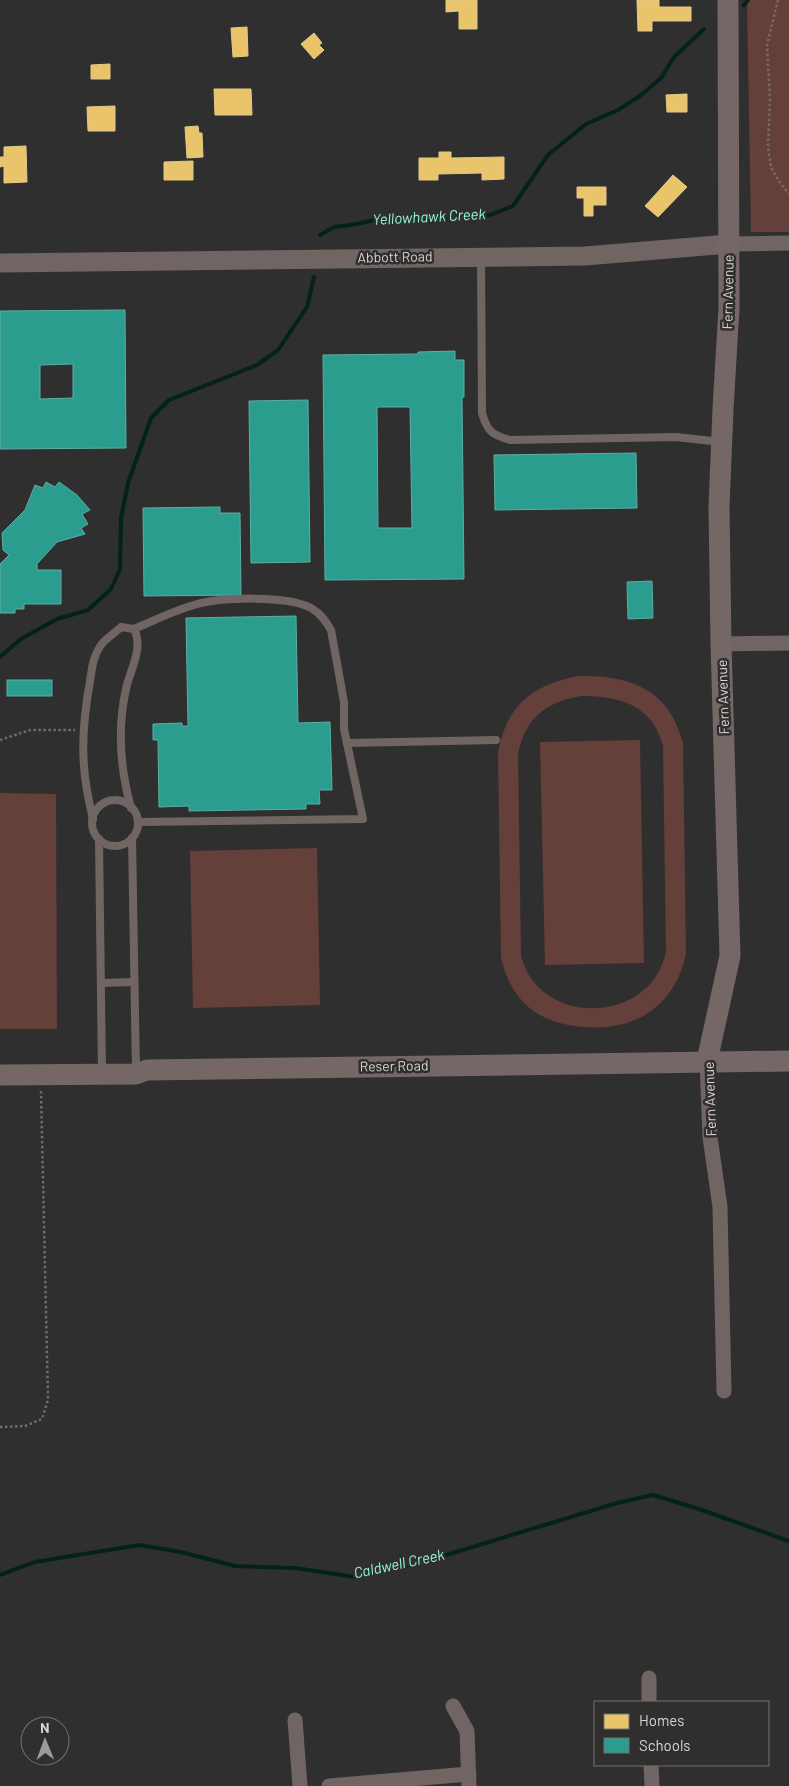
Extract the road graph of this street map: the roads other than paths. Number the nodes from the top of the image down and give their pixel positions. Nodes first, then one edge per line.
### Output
1 (728, 0) edge
2 (789, 243) edge
3 (729, 244) junction
4 (481, 257) junction
5 (0, 263) edge
6 (722, 442) junction
7 (134, 630) junction
8 (789, 643) edge
9 (721, 644) junction
10 (496, 740) dead end
11 (347, 743) junction
12 (131, 808) junction
13 (93, 819) junction
14 (138, 822) junction
15 (132, 838) junction
16 (99, 839) junction
17 (134, 982) junction
18 (101, 983) junction
19 (789, 1060) edge
20 (707, 1061) junction
21 (102, 1074) junction
22 (136, 1074) junction
23 (0, 1075) edge
24 (724, 1391) dead end
25 (649, 1678) dead end
26 (649, 1701) edge
27 (453, 1706) dead end
28 (295, 1720) dead end
29 (651, 1766) edge
30 (469, 1780) edge
31 (300, 1786) edge
32 (329, 1786) edge
33 (652, 1786) edge

1 - 3 main road, Fern Avenue
2 - 3 street, Abbott Road
3 - 4 street, Abbott Road
3 - 6 main road, Fern Avenue
4 - 5 street, Abbott Road
4 - 6 lane
6 - 9 main road, Fern Avenue
7 - 11 lane
7 - 12 lane
7 - 13 lane
8 - 9 street
9 - 20 main road, Fern Avenue
10 - 11 lane
11 - 14 lane
12 - 13 lane
12 - 14 lane
13 - 16 lane
14 - 15 lane
15 - 16 lane
15 - 17 lane
16 - 18 lane
17 - 18 lane
17 - 22 lane
18 - 21 lane
19 - 20 main road, Reser Road
20 - 22 main road, Reser Road
20 - 24 street, Fern Avenue
21 - 22 main road, Reser Road
21 - 23 main road, Reser Road
25 - 26 street
27 - 30 street
28 - 31 street
29 - 33 street
30 - 32 street

